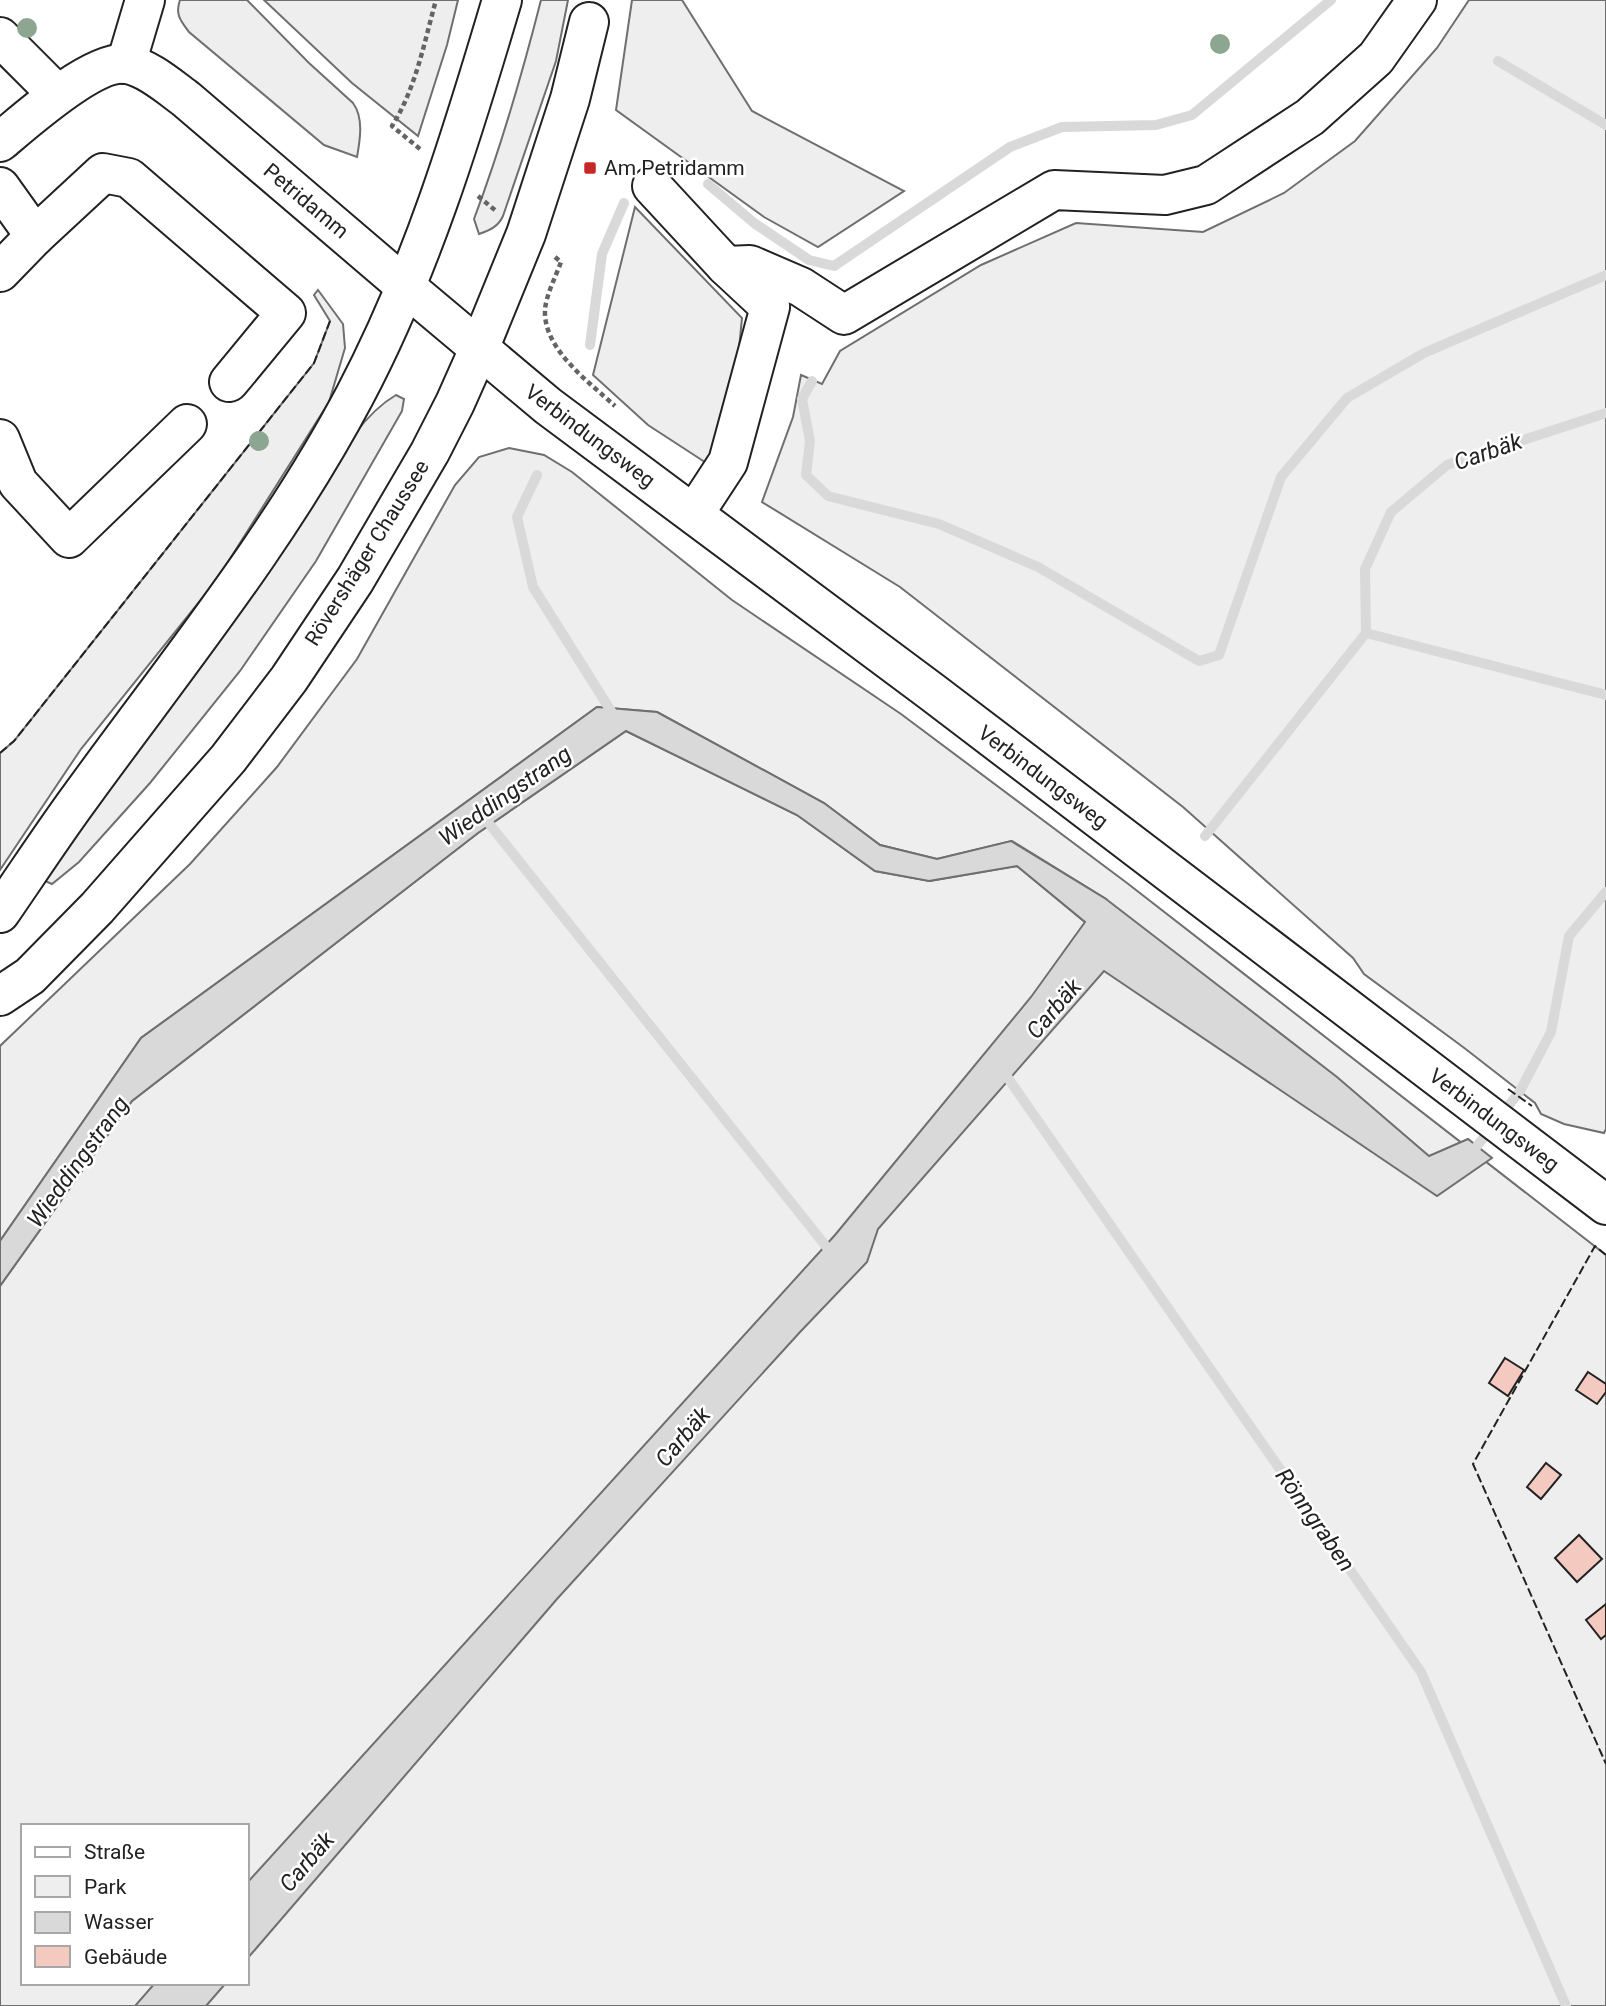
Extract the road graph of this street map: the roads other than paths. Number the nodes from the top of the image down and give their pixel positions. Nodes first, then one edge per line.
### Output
1 (145, 0) edge
2 (502, 0) edge
3 (1417, 0) edge
4 (589, 22) dead end
5 (0, 37) edge
6 (126, 64) junction
7 (57, 94) junction
8 (0, 142) edge
9 (652, 186) dead end
10 (0, 187) edge
11 (35, 236) junction
12 (726, 266) junction
13 (0, 272) edge
14 (405, 286) junction
15 (479, 349) junction
16 (229, 382) dead end
17 (187, 424) dead end
18 (0, 439) edge
19 (694, 514) junction
20 (0, 913) edge
21 (0, 996) edge
22 (1606, 1205) edge

1 - 6 main road
2 - 14 main road
3 - 12 main road
4 - 15 main road, Rövershäger Chaussee
5 - 7 main road
6 - 7 main road
6 - 14 main road, Petridamm
7 - 8 main road
9 - 12 main road
10 - 11 main road
11 - 13 main road
11 - 16 main road
12 - 19 main road
14 - 15 main road, Petridamm
14 - 20 main road
15 - 19 main road, Verbindungsweg
15 - 21 main road, Rövershäger Chaussee
17 - 18 main road
19 - 22 main road, Verbindungsweg

